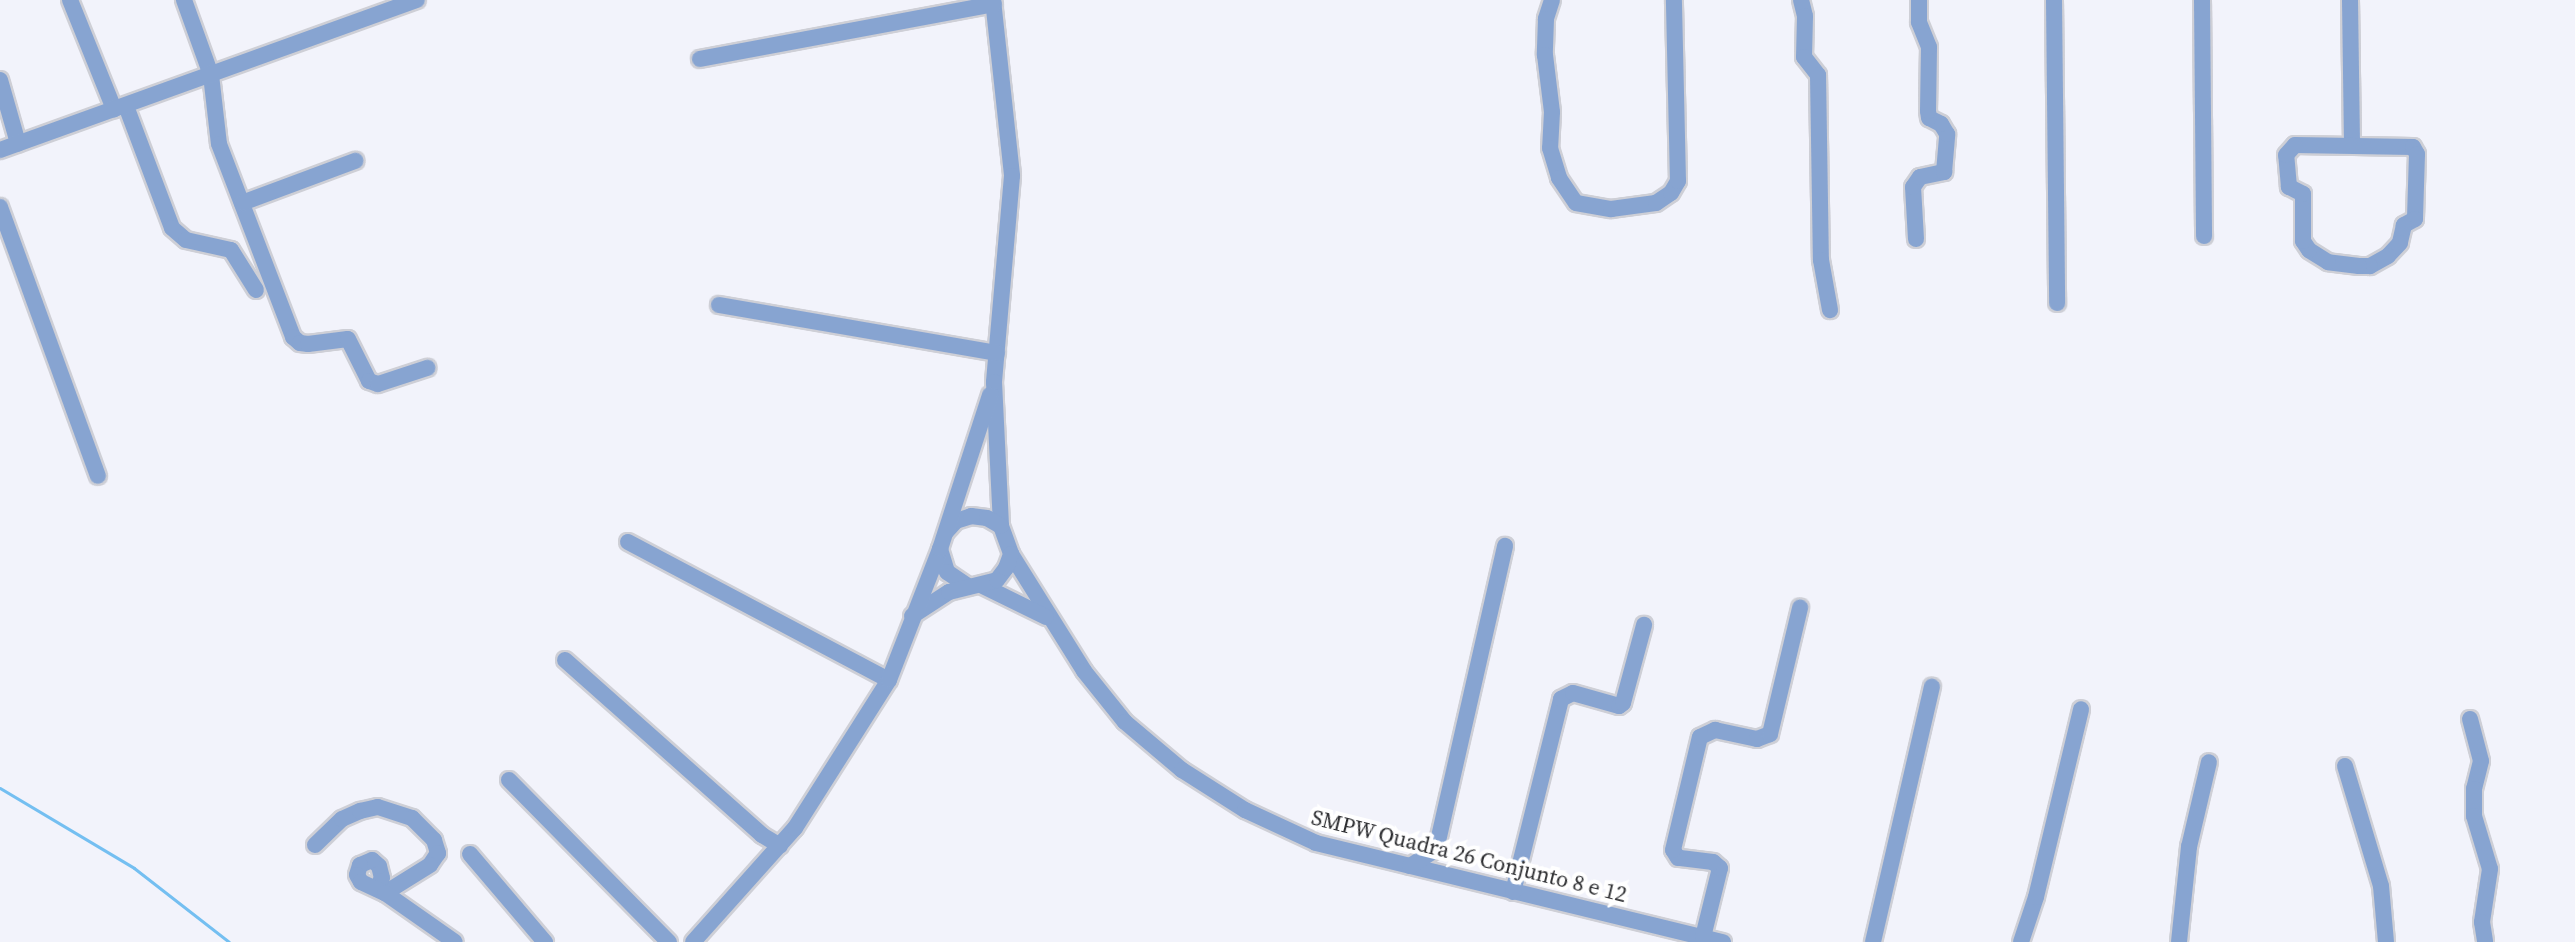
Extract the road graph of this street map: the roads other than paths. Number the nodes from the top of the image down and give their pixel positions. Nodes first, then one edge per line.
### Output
1 (70, 0) edge
2 (184, 0) edge
3 (417, 0) edge
4 (1552, 0) edge
5 (1674, 0) edge
6 (1801, 0) edge
7 (1919, 0) edge
8 (2054, 0) edge
9 (2202, 0) edge
10 (2350, 0) edge
11 (994, 2) edge
12 (700, 59) dead end
13 (211, 75) junction
14 (0, 80) edge
15 (120, 107) junction
16 (18, 143) junction
17 (2352, 144) junction
18 (0, 150) edge
19 (355, 161) dead end
20 (242, 203) junction
21 (0, 207) edge
22 (2204, 236) dead end
23 (1916, 239) dead end
24 (256, 290) dead end
25 (2057, 303) dead end
26 (719, 305) dead end
27 (1830, 310) dead end
28 (997, 353) junction
29 (427, 368) dead end
30 (994, 382) junction
31 (98, 476) dead end
32 (1001, 526) junction
33 (942, 541) junction
34 (628, 542) dead end
35 (1505, 546) dead end
36 (1011, 554) junction
37 (976, 586) junction
38 (1800, 608) dead end
39 (912, 616) junction
40 (1049, 619) junction
41 (1644, 625) dead end
42 (565, 660) dead end
43 (889, 680) junction
44 (1932, 687) dead end
45 (2081, 709) dead end
46 (2470, 719) dead end
47 (2209, 762) dead end
48 (2345, 766) dead end
49 (509, 780) dead end
50 (315, 845) dead end
51 (780, 846) junction
52 (1436, 850) junction
53 (470, 854) dead end
54 (1410, 866) junction
55 (1453, 877) junction
56 (1513, 892) junction
57 (520, 914) junction
58 (1703, 937) junction
59 (455, 942) edge
60 (526, 942) edge
61 (545, 942) edge
62 (669, 942) edge
63 (693, 942) edge
64 (1723, 942) edge
65 (1873, 942) edge
66 (2021, 942) edge
67 (2179, 942) edge
68 (2386, 942) edge
69 (2485, 942) edge

1 - 15 street
2 - 13 street
3 - 13 street
4 - 5 street
6 - 27 street
7 - 23 street
8 - 25 street
9 - 22 street
10 - 17 street
11 - 12 street
11 - 28 street
13 - 15 street
13 - 20 street
14 - 16 street
15 - 16 street
15 - 24 street
16 - 18 street
17 - 17 street
19 - 20 street
20 - 29 street
21 - 31 street
26 - 28 street
28 - 30 street
30 - 32 street
30 - 33 street
32 - 33 street
32 - 36 street
33 - 37 street
33 - 39 street
34 - 43 street
35 - 52 street
36 - 37 street
36 - 40 street, SMPW Quadra 26 Conjunto 8 e 12
37 - 39 street
37 - 40 street, SMPW Quadra 26 Conjunto 8 e 12
38 - 58 street
39 - 43 street
40 - 54 street, SMPW Quadra 26 Conjunto 8 e 12
41 - 56 street
42 - 51 street
43 - 51 street
44 - 65 street
45 - 66 street
46 - 69 street
47 - 67 street
48 - 68 street
49 - 62 street
50 - 59 street
51 - 63 street
52 - 54 street
52 - 55 street
53 - 57 street
54 - 55 street, SMPW Quadra 26 Conjunto 8 e 12
55 - 56 street, SMPW Quadra 26 Conjunto 8 e 12
56 - 58 street, SMPW Quadra 26 Conjunto 8 e 12
57 - 60 street
57 - 61 street
58 - 64 street, SMPW Quadra 26 Conjunto 8 e 12

